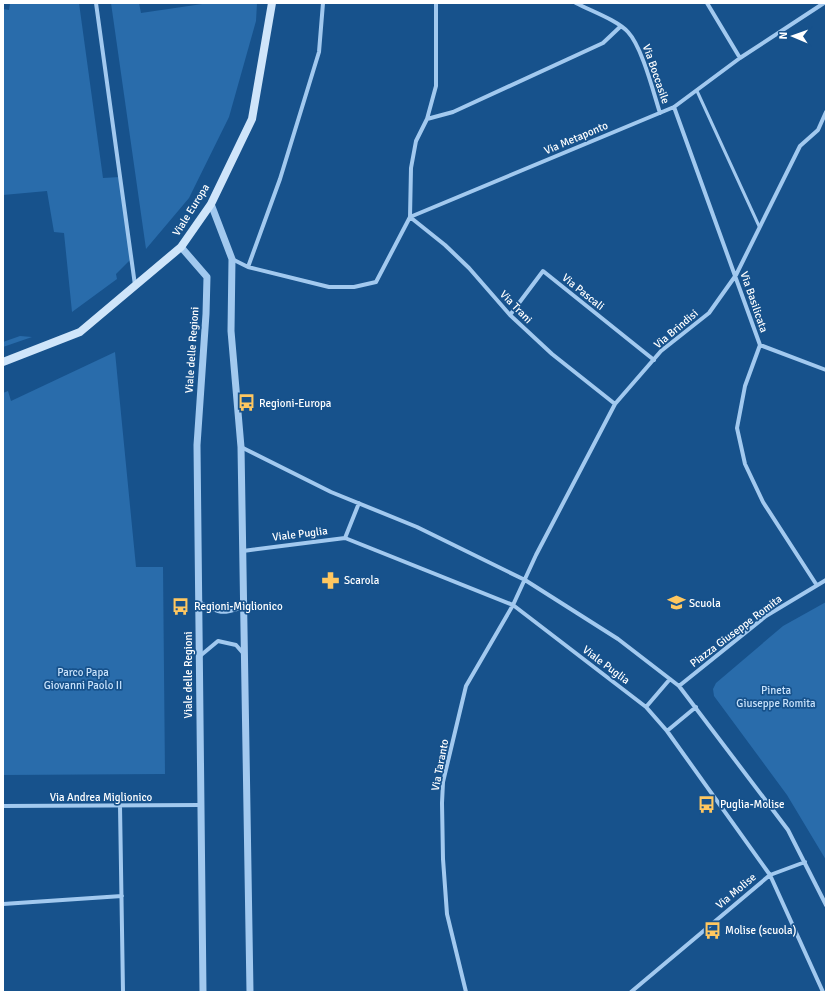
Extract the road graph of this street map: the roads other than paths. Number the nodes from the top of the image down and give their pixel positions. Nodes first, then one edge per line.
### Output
1 (96, 3) edge
2 (272, 3) edge
3 (323, 3) edge
4 (436, 3) edge
5 (576, 3) edge
6 (707, 3) edge
7 (825, 3) edge
8 (621, 26) junction
9 (740, 58) junction
10 (697, 90) junction
11 (674, 107) junction
12 (826, 112) edge
13 (660, 113) junction
14 (427, 119) junction
15 (211, 204) junction
16 (410, 217) junction
17 (759, 226) junction
18 (181, 247) junction
19 (232, 259) junction
20 (248, 267) junction
21 (736, 275) junction
22 (135, 286) junction
23 (510, 315) junction
24 (760, 345) junction
25 (654, 360) junction
26 (3, 362) edge
27 (826, 370) edge
28 (615, 404) junction
29 (241, 447) junction
30 (359, 503) junction
31 (345, 538) junction
32 (243, 551) junction
33 (525, 580) junction
34 (826, 580) edge
35 (816, 584) junction
36 (198, 601) junction
37 (513, 605) junction
38 (243, 607) junction
39 (245, 655) junction
40 (200, 657) junction
41 (670, 679) junction
42 (679, 686) junction
43 (646, 707) junction
44 (696, 707) junction
45 (667, 731) junction
46 (200, 805) junction
47 (3, 806) edge
48 (120, 806) junction
49 (805, 862) junction
50 (770, 875) junction
51 (122, 896) junction
52 (3, 904) edge
53 (826, 905) edge
54 (123, 992) edge
55 (203, 992) edge
56 (250, 992) edge
57 (466, 992) edge
58 (631, 992) edge
59 (823, 992) edge

1 - 22 street
2 - 15 main road, Viale Europa
3 - 20 street
4 - 14 street
5 - 8 street, Via Boccasile
6 - 9 street
7 - 9 street, Via Metaponto
8 - 13 street, Via Boccasile
8 - 14 street
9 - 10 street, Via Metaponto
10 - 11 street, Via Metaponto
10 - 17 lane
11 - 13 street, Via Metaponto
11 - 21 street, Via Basilicata
12 - 17 street, Via Brindisi
13 - 16 street, Via Metaponto
14 - 16 street
15 - 18 main road, Viale Europa
15 - 19 street
16 - 20 street
16 - 23 street, Via Trani
17 - 21 street, Via Brindisi
18 - 22 main road, Viale Europa
18 - 36 street, Viale delle Regioni
19 - 20 street
19 - 29 street
21 - 24 street, Via Basilicata
21 - 25 street, Via Brindisi
22 - 26 main road, Viale Europa
23 - 25 street, Via Pascali
23 - 28 street, Via Trani
24 - 27 street
24 - 35 street, Via Basilicata
25 - 28 street, Via Brindisi
28 - 33 street, Via Brindisi
29 - 30 street
29 - 32 street
30 - 31 street
30 - 33 street
31 - 32 street, Viale Puglia
31 - 37 street, Viale Puglia
32 - 38 street
33 - 37 street, Via Taranto
33 - 41 street
34 - 35 street, Piazza Giuseppe Romita
35 - 42 street, Piazza Giuseppe Romita
36 - 38 street
36 - 40 street, Viale delle Regioni
37 - 43 street, Viale Puglia
37 - 57 street, Via Taranto
38 - 39 street
39 - 40 street
39 - 56 street
40 - 46 street, Viale delle Regioni
41 - 42 street
41 - 43 street
42 - 44 street
43 - 45 street, Viale Puglia
44 - 45 street
44 - 49 street
45 - 50 street, Viale Puglia
46 - 48 street, Via Andrea Miglionico
46 - 55 street, Viale delle Regioni
47 - 48 street, Via Andrea Miglionico
48 - 51 street
49 - 50 street, Via Molise
49 - 53 street
50 - 58 street, Via Molise
50 - 59 street, Viale Puglia
51 - 52 street
51 - 54 street

